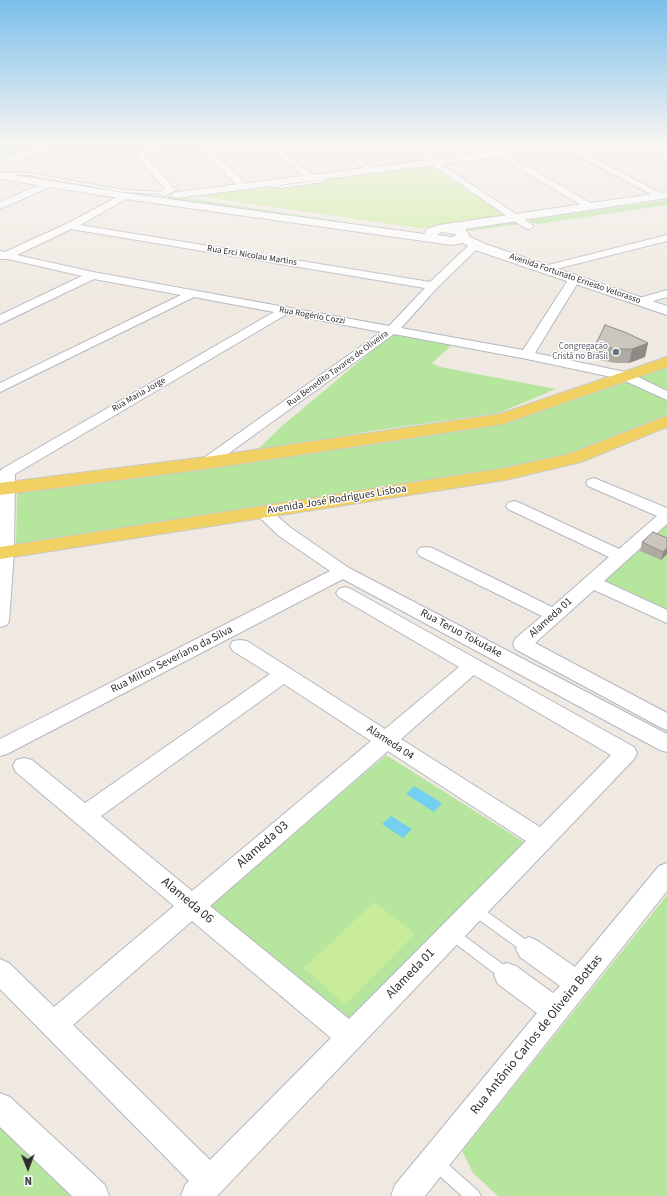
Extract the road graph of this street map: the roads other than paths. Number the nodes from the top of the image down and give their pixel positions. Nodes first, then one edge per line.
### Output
1 (12, 200) edge
2 (114, 200) edge
3 (169, 200) edge
4 (231, 200) edge
5 (490, 200) edge
6 (579, 200) edge
7 (657, 200) edge
8 (661, 200) edge
9 (0, 206) edge
10 (591, 207) junction
11 (516, 218) junction
12 (70, 226) junction
13 (529, 226) junction
14 (439, 235) junction
15 (463, 236) junction
16 (667, 238) edge
17 (477, 246) junction
18 (2, 255) edge
19 (544, 269) junction
20 (93, 275) junction
21 (574, 279) junction
22 (433, 286) junction
23 (667, 293) edge
24 (191, 294) junction
25 (640, 301) junction
26 (284, 311) junction
27 (667, 311) edge
28 (0, 320) edge
29 (392, 330) junction
30 (527, 355) junction
31 (667, 362) edge
32 (625, 376) junction
33 (0, 388) edge
34 (667, 396) edge
35 (667, 421) edge
36 (206, 463) junction
37 (594, 483) dead end
38 (4, 489) edge
39 (514, 506) dead end
40 (263, 512) junction
41 (667, 514) edge
42 (426, 552) dead end
43 (3, 553) edge
44 (621, 556) junction
45 (343, 572) junction
46 (592, 582) junction
47 (345, 593) dead end
48 (554, 615) junction
49 (667, 617) edge
50 (0, 621) edge
51 (240, 646) dead end
52 (473, 666) junction
53 (284, 674) junction
54 (667, 722) edge
55 (386, 740) junction
56 (667, 744) edge
57 (0, 748) edge
58 (24, 766) dead end
59 (84, 816) junction
60 (541, 839) junction
61 (667, 873) edge
62 (192, 906) junction
63 (474, 909) junction
64 (450, 933) junction
65 (529, 949) joint
66 (0, 971) edge
67 (507, 975) joint
68 (578, 984) junction
69 (556, 1011) junction
70 (54, 1024) junction
71 (350, 1037) junction
72 (0, 1107) edge
73 (434, 1162) junction
74 (203, 1188) edge
75 (94, 1196) edge
76 (406, 1196) edge
77 (473, 1196) edge

1 - 9 street
2 - 12 street
3 - 14 main road, Avenida Fortunato Ernesto Vetorasso
4 - 14 main road, Avenida Fortunato Ernesto Vetorasso
5 - 11 street
6 - 10 street
7 - 10 main road
8 - 13 main road
10 - 11 main road
11 - 13 street
11 - 14 main road
12 - 18 street
12 - 22 street, Rua Erci Nicolau Martins
13 - 15 main road
14 - 15 main road
14 - 17 main road, Avenida Fortunato Ernesto Vetorasso
15 - 17 main road, Avenida Fortunato Ernesto Vetorasso
16 - 19 street
17 - 19 main road, Avenida Fortunato Ernesto Vetorasso
17 - 22 street, Rua Benedito Tavares de Oliveira
18 - 20 street, Rua Rogério Cozzi
19 - 21 main road, Avenida Fortunato Ernesto Vetorasso
20 - 24 street, Rua Rogério Cozzi
20 - 28 street
21 - 25 main road, Avenida Fortunato Ernesto Vetorasso
21 - 30 street
22 - 29 street, Rua Benedito Tavares de Oliveira
23 - 25 street
24 - 26 street, Rua Rogério Cozzi
24 - 33 street
25 - 27 main road, Avenida Fortunato Ernesto Vetorasso
26 - 29 street, Rua Rogério Cozzi
26 - 38 street, Rua Maria Jorge
29 - 30 street, Rua Rogério Cozzi
29 - 36 street, Rua Benedito Tavares de Oliveira
30 - 32 street, Rua Rogério Cozzi
31 - 32 main road
32 - 34 street, Rua Rogério Cozzi
32 - 36 main road
35 - 40 main road, Avenida José Rodrigues Lisboa
36 - 38 main road
37 - 41 street
38 - 43 street
39 - 44 street
40 - 43 main road, Avenida José Rodrigues Lisboa
40 - 45 street, Rua Teruo Tokutake
41 - 44 street, Alameda 01
42 - 48 street
43 - 50 street
44 - 46 street, Alameda 01
45 - 56 street, Rua Teruo Tokutake
45 - 57 street, Rua Milton Severiano da Silva
46 - 48 street, Alameda 01
46 - 49 street
47 - 52 street
48 - 54 street, Alameda 01
51 - 53 street, Alameda 04
52 - 55 street, Alameda 03
52 - 60 street, Alameda 01
53 - 55 street, Alameda 04
53 - 59 street
55 - 60 street, Alameda 04
55 - 62 street, Alameda 03
58 - 59 street, Alameda 06
59 - 62 street, Alameda 06
60 - 63 street, Alameda 01
61 - 68 street, Rua Antônio Carlos de Oliveira Bottas
62 - 70 street, Alameda 03
62 - 71 street, Alameda 06
63 - 64 street, Alameda 01
63 - 65 lane
64 - 67 lane
64 - 71 street, Alameda 01
65 - 68 street
66 - 70 street
67 - 69 street
68 - 69 street, Rua Antônio Carlos de Oliveira Bottas
69 - 73 street, Rua Antônio Carlos de Oliveira Bottas
70 - 74 street
71 - 74 street, Alameda 01
72 - 75 street
73 - 76 street, Rua Antônio Carlos de Oliveira Bottas
73 - 77 lane

